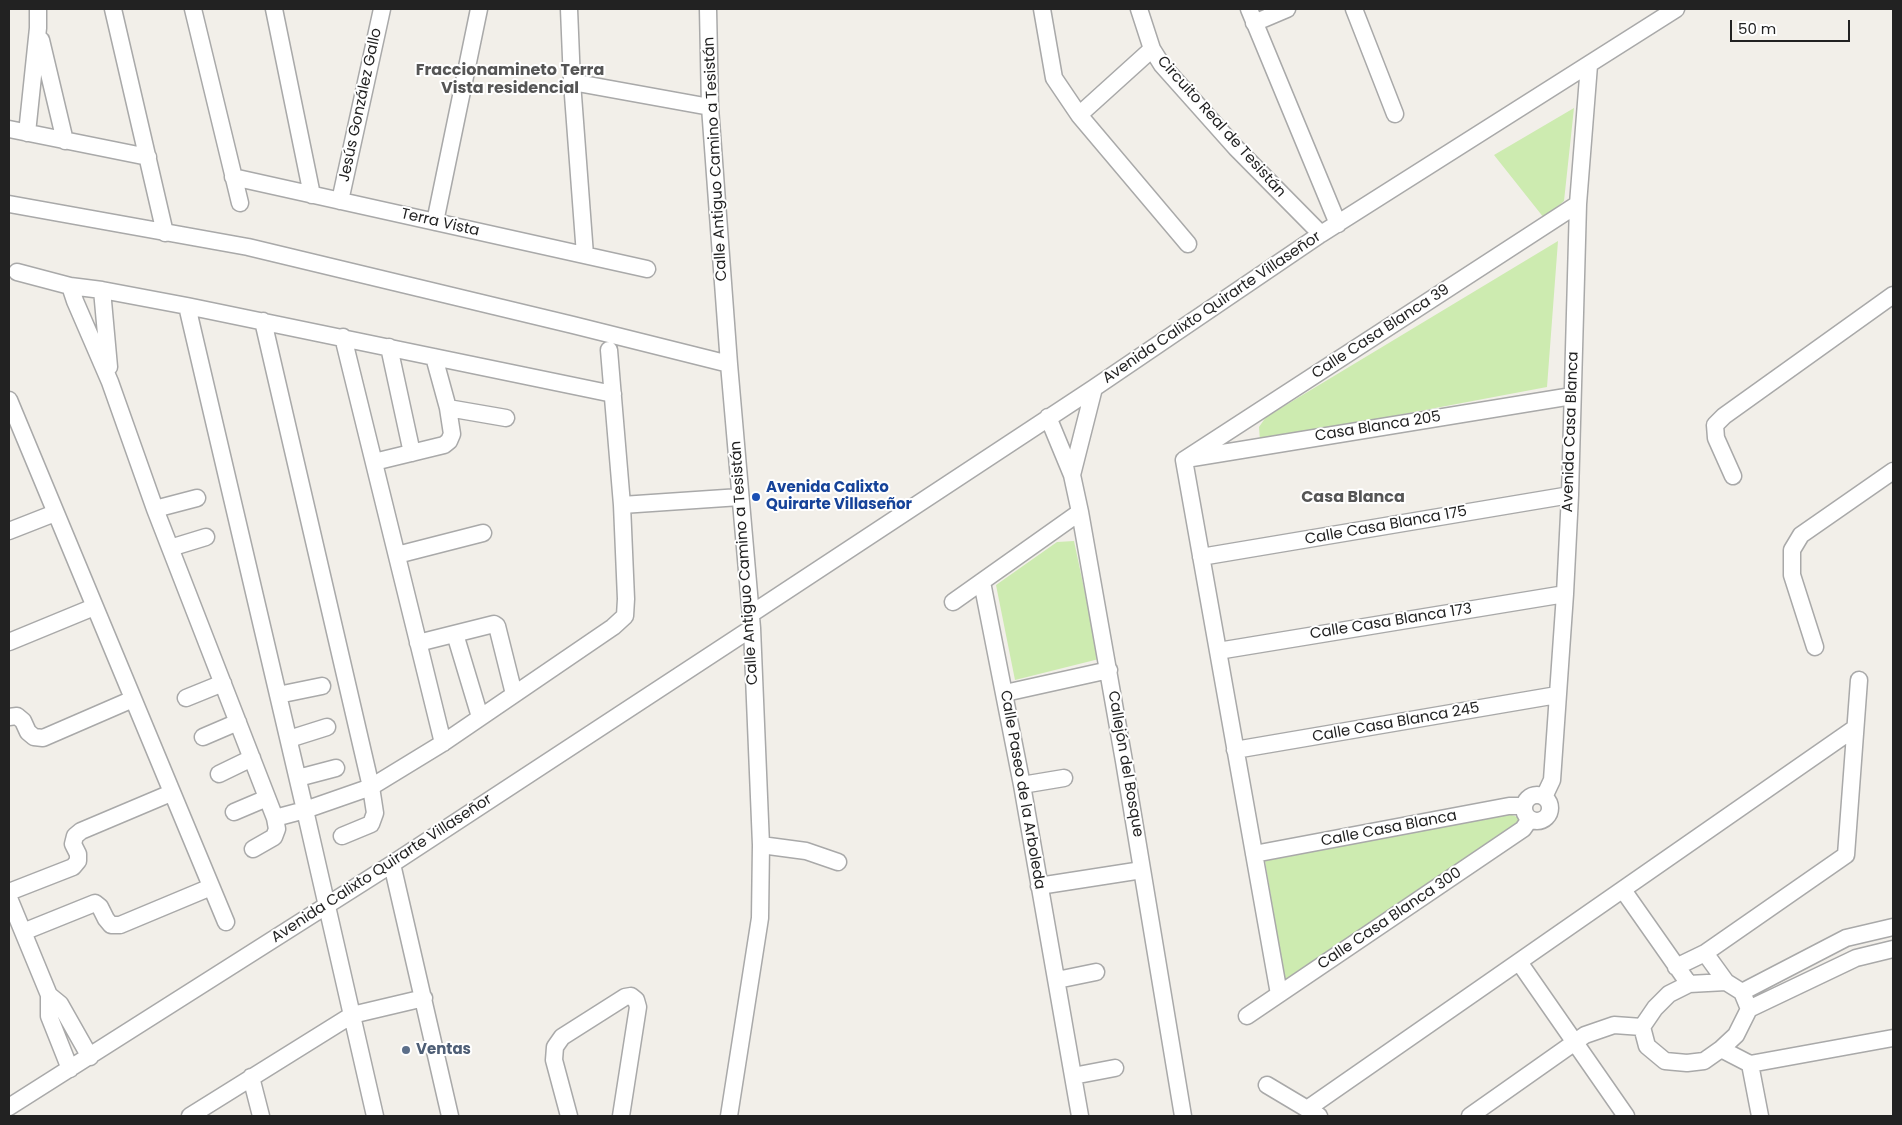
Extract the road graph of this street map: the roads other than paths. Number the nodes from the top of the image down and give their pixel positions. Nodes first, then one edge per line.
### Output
1 (38, 9) edge
2 (113, 9) edge
3 (193, 9) edge
4 (274, 9) edge
5 (285, 9) edge
6 (382, 9) edge
7 (479, 9) edge
8 (569, 9) edge
9 (708, 9) edge
10 (1042, 9) edge
11 (1139, 9) edge
12 (1287, 9) edge
13 (1354, 9) edge
14 (1676, 9) edge
15 (1251, 16) edge
16 (38, 28) junction
17 (280, 33) junction
18 (1152, 48) junction
19 (1589, 65) junction
20 (572, 82) junction
21 (710, 107) junction
22 (1395, 114) dead end
23 (1079, 115) junction
24 (9, 129) edge
25 (27, 133) junction
26 (65, 140) junction
27 (148, 157) junction
28 (233, 177) junction
29 (312, 195) junction
30 (340, 201) junction
31 (240, 203) dead end
32 (9, 204) edge
33 (1578, 204) junction
34 (435, 222) junction
35 (1338, 224) junction
36 (165, 233) junction
37 (1321, 234) junction
38 (1188, 244) dead end
39 (585, 256) junction
40 (647, 269) dead end
41 (16, 272) dead end
42 (70, 286) junction
43 (102, 290) junction
44 (1893, 295) edge
45 (187, 306) junction
46 (263, 321) junction
47 (343, 338) junction
48 (389, 347) junction
49 (609, 350) dead end
50 (434, 357) junction
51 (729, 364) junction
52 (110, 382) junction
53 (1094, 388) junction
54 (612, 394) junction
55 (1572, 396) junction
56 (9, 400) edge
57 (448, 408) junction
58 (1048, 417) junction
59 (506, 418) dead end
60 (13, 420) edge
61 (412, 453) junction
62 (1184, 460) junction
63 (374, 462) junction
64 (1893, 471) edge
65 (1072, 475) junction
66 (1733, 476) dead end
67 (1570, 495) junction
68 (740, 497) junction
69 (197, 498) dead end
70 (622, 505) junction
71 (156, 510) junction
72 (1080, 512) junction
73 (55, 513) junction
74 (9, 531) edge
75 (483, 533) dead end
76 (206, 537) dead end
77 (170, 548) junction
78 (397, 555) junction
79 (1201, 558) junction
80 (982, 582) junction
81 (1565, 594) junction
82 (953, 602) dead end
83 (94, 607) junction
84 (751, 621) junction
85 (454, 634) junction
86 (9, 642) edge
87 (418, 642) junction
88 (1815, 647) dead end
89 (1218, 651) junction
90 (1109, 670) junction
91 (1859, 680) dead end
92 (223, 683) junction
93 (322, 686) dead end
94 (1005, 693) junction
95 (514, 694) junction
96 (278, 695) junction
97 (1557, 695) junction
98 (186, 698) dead end
99 (133, 699) junction
100 (9, 717) edge
101 (480, 717) junction
102 (238, 722) junction
103 (327, 727) dead end
104 (1855, 728) junction
105 (203, 737) dead end
106 (288, 739) junction
107 (443, 743) junction
108 (1235, 750) junction
109 (252, 758) junction
110 (336, 768) dead end
111 (219, 774) dead end
112 (298, 778) junction
113 (1064, 778) dead end
114 (1022, 785) junction
115 (371, 787) junction
116 (171, 792) junction
117 (1544, 796) junction
118 (267, 798) junction
119 (305, 810) junction
120 (234, 812) dead end
121 (1527, 812) junction
122 (275, 818) junction
123 (342, 836) dead end
124 (761, 845) junction
125 (253, 848) dead end
126 (1254, 854) junction
127 (838, 862) dead end
128 (392, 864) junction
129 (1142, 870) junction
130 (1039, 886) junction
131 (211, 887) junction
132 (1623, 890) junction
133 (9, 892) edge
134 (9, 898) edge
135 (326, 906) junction
136 (226, 922) dead end
137 (1893, 927) edge
138 (23, 932) junction
139 (1893, 949) edge
140 (1705, 953) junction
141 (1520, 962) junction
142 (1676, 967) junction
143 (1096, 972) dead end
144 (1057, 980) junction
145 (1726, 982) junction
146 (1689, 984) junction
147 (1742, 992) junction
148 (1279, 994) junction
149 (49, 995) junction
150 (424, 998) junction
151 (1749, 1009) junction
152 (352, 1015) junction
153 (1247, 1016) dead end
154 (1642, 1027) junction
155 (1893, 1038) edge
156 (1576, 1042) junction
157 (1721, 1049) junction
158 (90, 1057) junction
159 (1750, 1064) junction
160 (1115, 1068) dead end
161 (70, 1069) junction
162 (1073, 1076) junction
163 (251, 1077) junction
164 (1267, 1085) dead end
165 (9, 1107) edge
166 (1313, 1113) edge
167 (190, 1116) edge
168 (261, 1116) edge
169 (375, 1116) edge
170 (450, 1116) edge
171 (568, 1116) edge
172 (621, 1116) edge
173 (729, 1116) edge
174 (1080, 1116) edge
175 (1183, 1116) edge
176 (1470, 1116) edge
177 (1626, 1116) edge
178 (1760, 1116) edge

1 - 16 street
2 - 27 street
3 - 28 street
4 - 17 street
5 - 17 street
6 - 30 street, Jesús González Gallo
7 - 34 street
8 - 20 street
9 - 21 street, Calle Antiguo Camino a Tesistán
10 - 23 street
11 - 18 street, Circuito Real de Tesistán
12 - 15 street
13 - 22 street
14 - 19 street, Avenida Calixto Quirarte Villaseñor
15 - 35 street
16 - 25 street
16 - 26 street
17 - 29 street
18 - 23 street
18 - 37 street, Circuito Real de Tesistán
19 - 33 street, Avenida Casa Blanca
19 - 35 street, Avenida Calixto Quirarte Villaseñor
20 - 21 street
20 - 39 street
21 - 51 street, Calle Antiguo Camino a Tesistán
23 - 38 street
24 - 25 street
25 - 26 street
26 - 27 street
27 - 36 street
28 - 29 street, Terra Vista
28 - 31 street
29 - 30 street, Terra Vista
30 - 34 street, Terra Vista
32 - 36 street
33 - 55 street, Avenida Casa Blanca
33 - 62 street, Calle Casa Blanca 39
34 - 39 street, Terra Vista
35 - 37 street, Avenida Calixto Quirarte Villaseñor
36 - 51 street
37 - 53 street, Avenida Calixto Quirarte Villaseñor
39 - 40 street, Terra Vista
41 - 42 street
42 - 43 street
42 - 52 street
43 - 45 street
43 - 52 street
44 - 66 street
45 - 46 street
45 - 96 street
46 - 47 street
46 - 115 street
47 - 48 street
47 - 63 street
48 - 50 street
48 - 61 street
49 - 54 street
50 - 54 street
50 - 57 street
51 - 68 street, Calle Antiguo Camino a Tesistán
52 - 71 street
53 - 58 street, Avenida Calixto Quirarte Villaseñor
53 - 65 street
54 - 70 street
55 - 62 street, Casa Blanca 205
55 - 67 street, Avenida Casa Blanca
56 - 60 street
57 - 59 street
57 - 61 street
58 - 65 street, Callejón del Bosque
58 - 84 street, Avenida Calixto Quirarte Villaseñor
60 - 73 street
61 - 63 street
62 - 79 street
63 - 78 street
64 - 88 street
65 - 72 street, Callejón del Bosque
67 - 79 street, Calle Casa Blanca 175
67 - 81 street, Avenida Casa Blanca
68 - 70 street
68 - 84 street, Calle Antiguo Camino a Tesistán
69 - 71 street
70 - 95 street
71 - 77 street
72 - 80 street
72 - 90 street, Callejón del Bosque
73 - 74 street
73 - 83 street
75 - 78 street
76 - 77 street
77 - 92 street
78 - 87 street
79 - 89 street
80 - 82 street
80 - 94 street, Calle Paseo de la Arboleda
81 - 89 street, Calle Casa Blanca 173
81 - 97 street, Avenida Casa Blanca
83 - 86 street
83 - 99 street
84 - 124 street, Calle Antiguo Camino a Tesistán
84 - 128 street, Avenida Calixto Quirarte Villaseñor
85 - 87 street
85 - 95 street
85 - 101 street
87 - 107 street
89 - 108 street
90 - 94 street
90 - 129 street, Callejón del Bosque
91 - 104 street
92 - 98 street
92 - 102 street
93 - 96 street
94 - 114 street, Calle Paseo de la Arboleda
95 - 101 street
96 - 106 street
97 - 108 street, Calle Casa Blanca 245
97 - 117 street, Avenida Casa Blanca
99 - 100 street
99 - 116 street
101 - 107 street
102 - 105 street
102 - 109 street
103 - 106 street
104 - 132 street
104 - 140 street
106 - 112 street
107 - 115 street
108 - 126 street
109 - 111 street
109 - 118 street
110 - 112 street
112 - 119 street
113 - 114 street
114 - 130 street, Calle Paseo de la Arboleda
115 - 119 street
115 - 123 street
116 - 131 street
116 - 133 street
117 - 121 street
117 - 121 street
118 - 120 street
118 - 122 street
119 - 122 street
119 - 135 street
121 - 126 street, Calle Casa Blanca
121 - 148 street, Calle Casa Blanca 300
122 - 125 street
124 - 127 street
124 - 173 street, Calle Antiguo Camino a Tesistán
126 - 148 street
128 - 135 street, Avenida Calixto Quirarte Villaseñor
128 - 150 street
129 - 130 street
129 - 175 street, Callejón del Bosque
130 - 144 street, Calle Paseo de la Arboleda
131 - 136 street
131 - 138 street
132 - 141 street
132 - 142 street
134 - 138 street
135 - 152 street
135 - 158 street, Avenida Calixto Quirarte Villaseñor
137 - 147 street
138 - 149 street
139 - 151 street
140 - 142 street
140 - 145 street
141 - 156 street
141 - 166 street
142 - 146 street
143 - 144 street
144 - 162 street, Calle Paseo de la Arboleda
145 - 146 street
145 - 147 street
146 - 154 street
147 - 151 street
148 - 153 street, Calle Casa Blanca 300
149 - 158 street
149 - 161 street
150 - 152 street
150 - 170 street
151 - 157 street
152 - 163 street
152 - 169 street
154 - 156 street
154 - 157 street
155 - 159 street
156 - 176 street
156 - 177 street
157 - 159 street
158 - 161 street, Avenida Calixto Quirarte Villaseñor
159 - 178 street
160 - 162 street
161 - 165 street, Avenida Calixto Quirarte Villaseñor
162 - 174 street, Calle Paseo de la Arboleda
163 - 167 street
163 - 168 street
164 - 166 street
171 - 172 street

